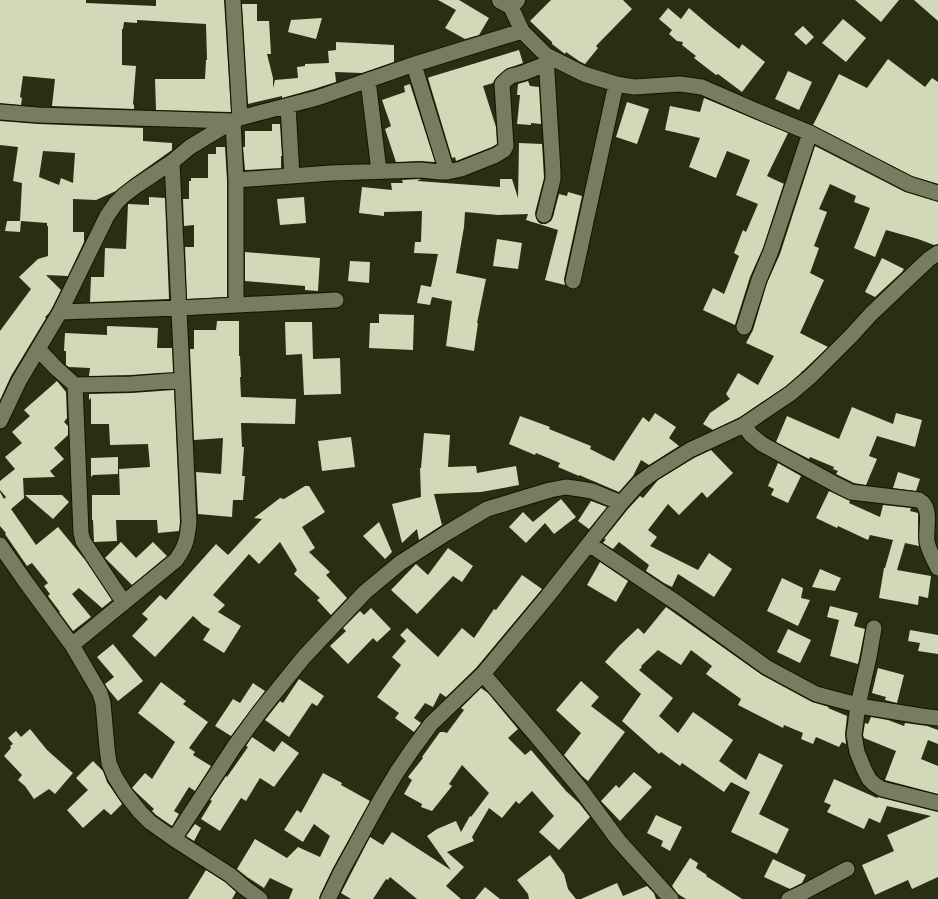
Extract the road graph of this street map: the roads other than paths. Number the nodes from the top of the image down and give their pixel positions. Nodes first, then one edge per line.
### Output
1 (233, 0) edge
2 (509, 2) edge
3 (520, 26) junction
4 (546, 59) junction
5 (414, 65) junction
6 (368, 80) junction
7 (616, 84) junction
8 (288, 106) junction
9 (0, 112) edge
10 (237, 119) junction
11 (810, 133) junction
12 (172, 162) junction
13 (379, 171) junction
14 (447, 172) junction
15 (292, 176) junction
16 (236, 180) junction
17 (938, 193) edge
18 (544, 215) dead end
19 (938, 253) edge
20 (573, 281) dead end
21 (336, 300) dead end
22 (236, 305) junction
23 (179, 308) junction
24 (60, 312) junction
25 (744, 327) dead end
26 (38, 349) junction
27 (182, 380) junction
28 (75, 385) junction
29 (0, 421) edge
30 (744, 425) junction
31 (621, 503) junction
32 (589, 544) junction
33 (0, 545) edge
34 (938, 568) edge
35 (124, 603) junction
36 (874, 628) dead end
37 (72, 645) junction
38 (483, 674) junction
39 (858, 705) junction
40 (938, 718) edge
41 (938, 803) edge
42 (174, 840) junction
43 (848, 869) dead end
44 (811, 896) edge
45 (260, 899) edge
46 (328, 899) edge
47 (671, 899) edge
48 (789, 899) edge

1 - 10 street
2 - 3 street
3 - 4 street
3 - 5 street
4 - 7 street
4 - 14 street
4 - 18 street
5 - 6 street
5 - 14 street
6 - 8 street
6 - 13 street
7 - 11 street
7 - 20 street
8 - 10 street
8 - 15 street
9 - 10 street
10 - 12 street
10 - 16 street
11 - 17 street
11 - 25 street
12 - 23 street
12 - 24 street
13 - 14 street
13 - 15 street
15 - 16 street
16 - 22 street
19 - 30 street
21 - 22 street
22 - 23 street
23 - 24 street
23 - 27 street
24 - 26 street
26 - 28 street
26 - 29 street
27 - 28 street
27 - 35 street
28 - 35 street
30 - 31 street
30 - 34 street
31 - 32 street
31 - 42 street
32 - 38 street
32 - 39 street
33 - 37 street
35 - 37 street
36 - 39 street
37 - 42 street
38 - 46 street
38 - 47 street
39 - 40 street
39 - 41 street
42 - 45 street
43 - 44 street
44 - 48 street

